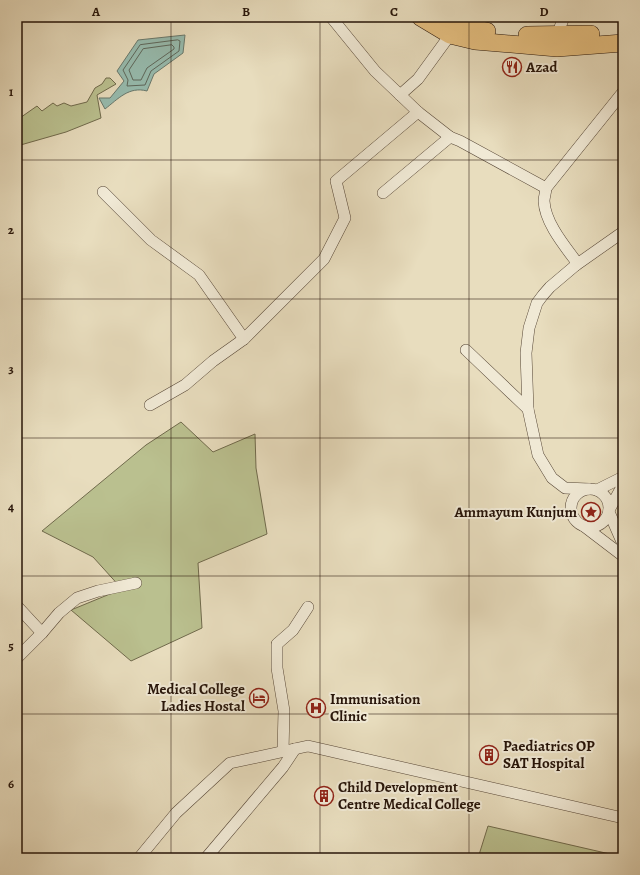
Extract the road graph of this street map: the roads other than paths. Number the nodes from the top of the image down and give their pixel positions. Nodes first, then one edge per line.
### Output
1 (331, 17) edge
2 (420, 17) edge
3 (444, 17) edge
4 (564, 17) edge
5 (623, 33) edge
6 (450, 34) junction
7 (557, 35) junction
8 (623, 43) edge
9 (623, 92) edge
10 (400, 95) junction
11 (418, 112) junction
12 (450, 137) junction
13 (546, 188) junction
14 (103, 192) dead end
15 (383, 193) dead end
16 (623, 232) edge
17 (576, 265) junction
18 (244, 339) junction
19 (466, 350) dead end
20 (150, 405) dead end
21 (528, 409) junction
22 (623, 477) edge
23 (623, 485) edge
24 (593, 490) junction
25 (609, 511) junction
26 (586, 527) junction
27 (623, 544) edge
28 (623, 556) edge
29 (136, 583) dead end
30 (17, 606) edge
31 (308, 607) dead end
32 (42, 633) junction
33 (17, 658) edge
34 (295, 749) junction
35 (283, 751) junction
36 (623, 818) edge
37 (139, 858) edge
38 (206, 858) edge

1 - 10 street
2 - 6 main road
3 - 7 main road
4 - 7 street
5 - 7 main road
6 - 8 main road
6 - 10 street
9 - 13 street
10 - 11 street
11 - 12 street
11 - 18 street
12 - 13 street
12 - 15 street
13 - 17 street
14 - 18 street
16 - 17 street
17 - 21 street
18 - 20 street
19 - 21 street
21 - 24 street
22 - 24 street
23 - 25 street
24 - 25 street
24 - 26 street
25 - 26 street
25 - 27 street
26 - 28 street
29 - 32 street
30 - 32 street
31 - 35 street
32 - 33 street
34 - 35 street
34 - 36 street
34 - 38 street
35 - 37 street

